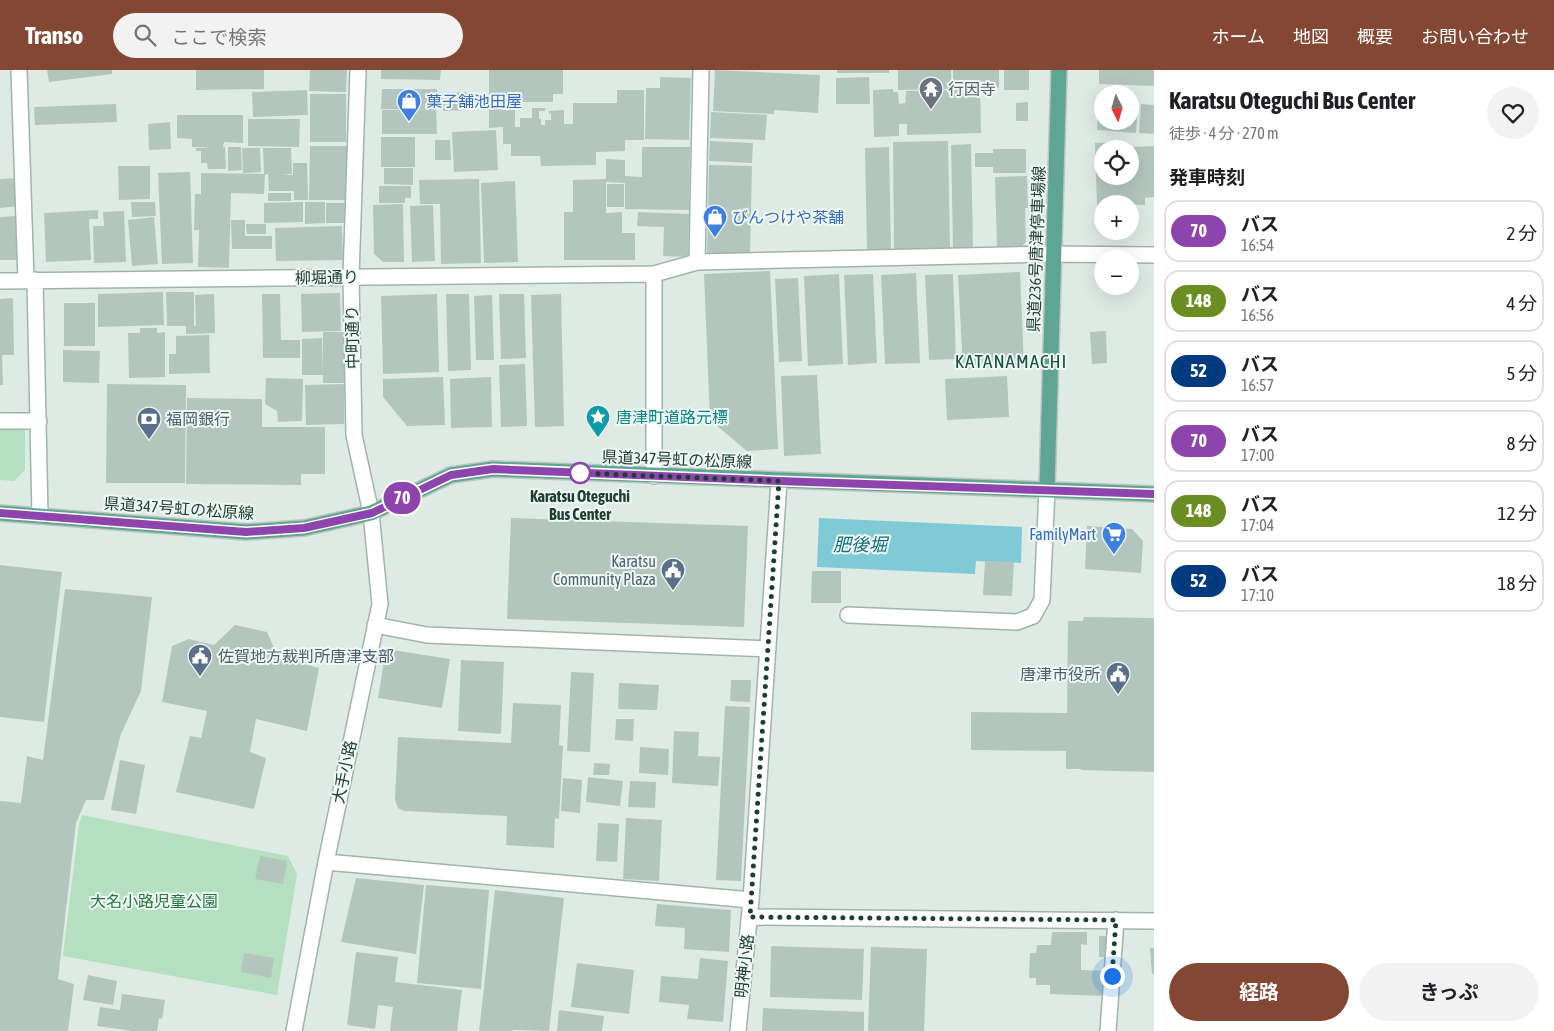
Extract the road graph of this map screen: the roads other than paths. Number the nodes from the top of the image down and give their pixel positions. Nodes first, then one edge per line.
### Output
1 (19, 70) edge
2 (358, 70) edge
3 (701, 70) edge
4 (1059, 70) edge
5 (1053, 254) junction
6 (1154, 255) edge
7 (697, 262) junction
8 (654, 274) junction
9 (351, 277) junction
10 (0, 280) edge
11 (30, 280) junction
12 (0, 421) edge
13 (39, 421) junction
14 (654, 476) junction
15 (779, 481) junction
16 (1047, 489) junction
17 (1154, 494) edge
18 (0, 513) edge
19 (372, 513) junction
20 (40, 516) junction
21 (848, 615) dead end
22 (375, 625) junction
23 (768, 649) junction
24 (326, 862) junction
25 (751, 900) junction
26 (750, 917) junction
27 (1116, 920) junction
28 (1154, 921) edge
29 (294, 1031) edge
30 (738, 1031) edge
31 (1108, 1031) edge

1 - 11 street
2 - 9 street, 中町通り
3 - 7 street
4 - 5 main road, 県道236号唐津停車場線
5 - 6 street, 柳堀通り
5 - 7 street, 柳堀通り
5 - 16 main road, 県道236号唐津停車場線
7 - 8 street, 柳堀通り
8 - 9 street, 柳堀通り
8 - 14 street
9 - 11 street, 柳堀通り
9 - 19 street, 中町通り
10 - 11 street, 柳堀通り
11 - 13 street
12 - 13 street
13 - 20 street
14 - 15 main road, 県道347号虹の松原線
14 - 19 main road, 県道347号虹の松原線
15 - 16 main road, 県道347号虹の松原線
15 - 23 street, 明神小路
16 - 17 main road, 県道347号虹の松原線
16 - 21 street
18 - 20 main road, 県道347号虹の松原線
19 - 20 main road, 県道347号虹の松原線
19 - 22 street, 大手小路
22 - 23 street
22 - 24 street, 大手小路
23 - 25 street, 明神小路
24 - 25 street
24 - 29 street, 大手小路
25 - 26 street, 明神小路
26 - 27 street
26 - 30 street, 明神小路
27 - 28 street
27 - 31 street

